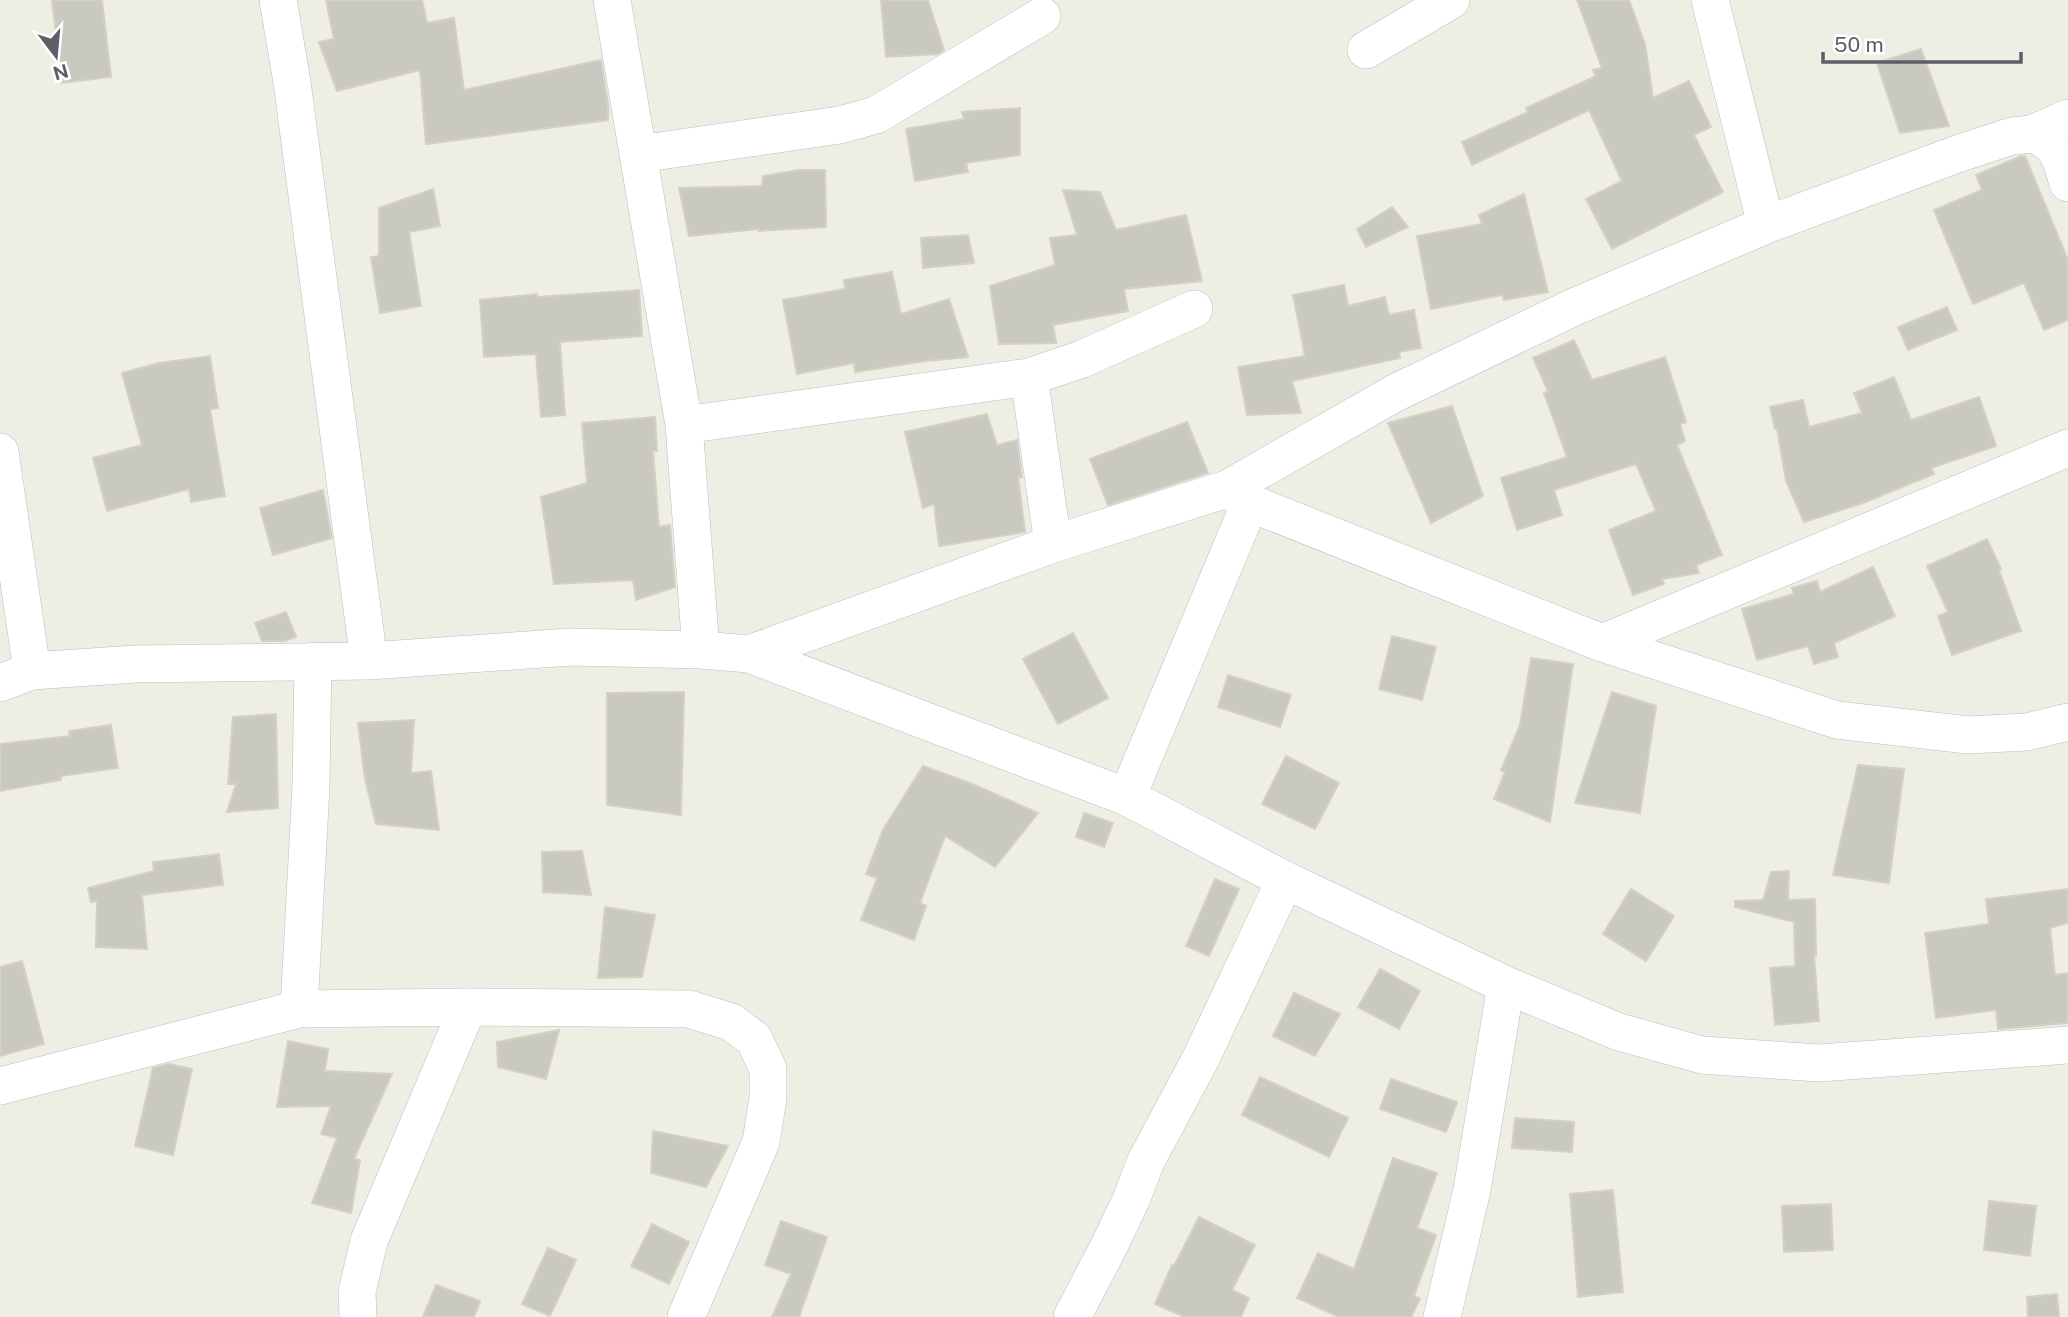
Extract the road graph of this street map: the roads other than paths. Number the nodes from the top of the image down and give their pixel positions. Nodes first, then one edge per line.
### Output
1 (278, 0) edge
2 (612, 0) edge
3 (1451, 0) edge
4 (1710, 0) edge
5 (1042, 16) dead end
6 (1366, 50) dead end
7 (2068, 118) edge
8 (2032, 134) junction
9 (639, 154) junction
10 (2068, 183) edge
11 (1766, 225) junction
12 (1195, 309) dead end
13 (1029, 377) junction
14 (684, 425) junction
15 (2068, 448) edge
16 (0, 452) edge
17 (1239, 496) junction
18 (1053, 544) junction
19 (1602, 643) junction
20 (701, 650) junction
21 (749, 654) junction
22 (313, 661) junction
23 (369, 661) junction
24 (16, 677) edge
25 (2068, 722) edge
26 (1127, 797) junction
27 (1285, 880) junction
28 (1506, 985) junction
29 (468, 1007) junction
30 (299, 1009) junction
31 (2068, 1045) edge
32 (0, 1086) edge
33 (358, 1317) edge
34 (685, 1317) edge
35 (1072, 1317) edge
36 (1442, 1317) edge

1 - 23 street
2 - 9 street
3 - 6 street
4 - 11 street
5 - 9 street
7 - 8 street
8 - 10 street
8 - 11 street
9 - 14 street
11 - 17 street
12 - 13 street
13 - 14 street
13 - 18 street
14 - 20 street
15 - 19 street
16 - 24 street
17 - 18 street
17 - 19 street
17 - 26 street
18 - 21 street
19 - 25 street
20 - 21 street
20 - 23 street
21 - 26 street
22 - 23 street
22 - 24 street
22 - 30 street
26 - 27 street
27 - 28 street
27 - 35 street
28 - 31 street
28 - 36 street
29 - 30 street
29 - 33 street
29 - 34 street
30 - 32 street

